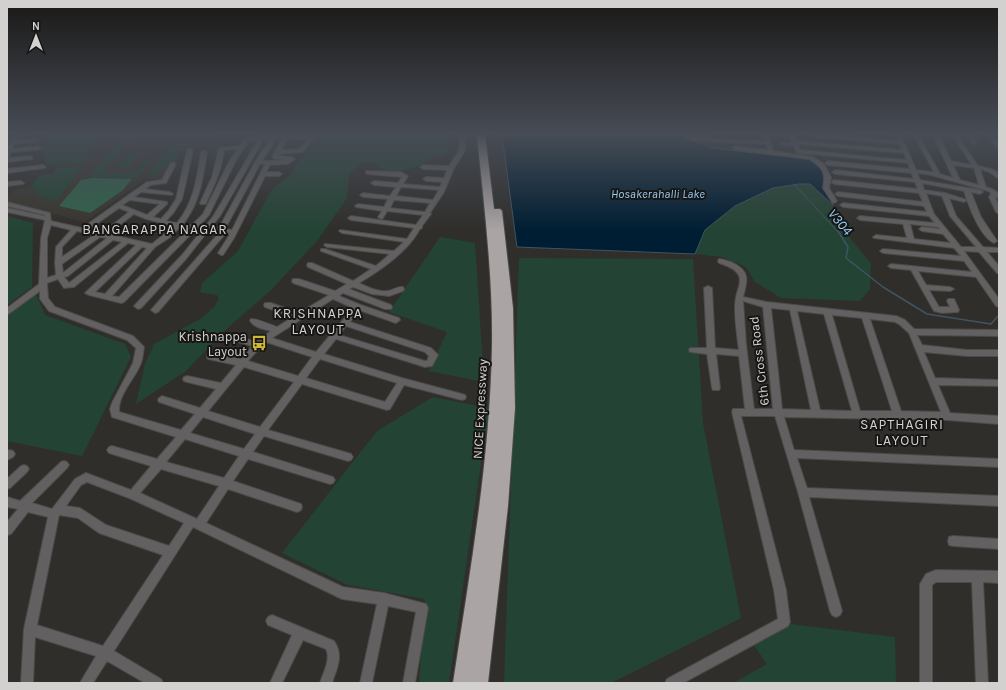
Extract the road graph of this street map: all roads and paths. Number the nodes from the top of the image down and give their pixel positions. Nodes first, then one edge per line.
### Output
1 (41, 167) edge
2 (171, 167) edge
3 (186, 167) edge
4 (201, 167) edge
5 (218, 167) edge
6 (230, 167) edge
7 (244, 167) edge
8 (255, 167) edge
9 (268, 167) edge
10 (429, 167) edge
11 (484, 167) edge
12 (492, 167) edge
13 (823, 167) edge
14 (873, 167) edge
15 (912, 167) edge
16 (934, 167) edge
17 (953, 167) edge
18 (976, 167) edge
19 (977, 167) edge
20 (451, 168) joint
21 (7, 171) edge
22 (914, 171) junction
23 (368, 172) dead end
24 (835, 172) dead end
25 (263, 174) junction
26 (279, 174) dead end
27 (861, 175) junction
28 (938, 175) junction
29 (999, 177) edge
30 (426, 179) dead end
31 (446, 180) junction
32 (918, 181) junction
33 (958, 181) junction
34 (834, 182) dead end
35 (21, 183) dead end
36 (374, 183) dead end
37 (7, 184) edge
38 (865, 185) junction
39 (399, 186) junction
40 (442, 189) junction
41 (140, 190) junction
42 (967, 190) junction
43 (982, 190) junction
44 (922, 191) junction
45 (170, 194) dead end
46 (838, 194) dead end
47 (996, 194) edge
48 (363, 195) dead end
49 (944, 195) junction
50 (392, 197) junction
51 (870, 197) junction
52 (129, 198) junction
53 (964, 200) dead end
54 (834, 201) dead end
55 (435, 202) junction
56 (203, 203) dead end
57 (7, 204) edge
58 (927, 204) junction
59 (843, 205) dead end
60 (119, 206) junction
61 (358, 206) dead end
62 (385, 209) junction
63 (876, 209) junction
64 (7, 210) edge
65 (134, 211) junction
66 (999, 212) edge
67 (428, 214) junction
68 (931, 214) junction
69 (381, 217) dead end
70 (148, 218) junction
71 (351, 218) dead end
72 (860, 218) dead end
73 (48, 220) junction
74 (882, 220) junction
75 (162, 222) junction
76 (906, 222) junction
77 (939, 225) junction
78 (177, 226) junction
79 (420, 227) junction
80 (76, 228) junction
81 (193, 228) junction
82 (922, 229) dead end
83 (84, 230) junction
84 (206, 230) junction
85 (342, 231) dead end
86 (222, 232) junction
87 (233, 232) junction
88 (946, 232) junction
89 (102, 235) junction
90 (113, 237) junction
91 (876, 237) dead end
92 (127, 241) junction
93 (409, 241) junction
94 (911, 241) junction
95 (994, 241) dead end
96 (141, 244) junction
97 (154, 246) junction
98 (958, 247) junction
99 (982, 250) junction
100 (999, 250) edge
101 (883, 252) dead end
102 (222, 253) dead end
103 (396, 253) junction
104 (967, 259) junction
105 (721, 261) dead end
106 (58, 263) junction
107 (310, 265) dead end
108 (890, 266) dead end
109 (913, 268) junction
110 (377, 269) junction
111 (999, 271) edge
112 (978, 275) junction
113 (60, 277) junction
114 (296, 282) dead end
115 (44, 283) junction
116 (354, 283) junction
117 (925, 287) junction
118 (708, 288) dead end
119 (400, 289) dead end
120 (950, 289) dead end
121 (343, 290) junction
122 (334, 295) junction
123 (107, 297) junction
124 (739, 298) junction
125 (951, 301) dead end
126 (999, 304) edge
127 (268, 305) dead end
128 (767, 305) junction
129 (138, 306) dead end
130 (358, 307) junction
131 (388, 307) dead end
132 (794, 308) junction
133 (155, 310) dead end
134 (7, 312) edge
135 (828, 313) junction
136 (299, 316) junction
137 (865, 316) junction
138 (396, 320) dead end
139 (254, 321) dead end
140 (344, 323) junction
141 (278, 330) junction
142 (912, 332) junction
143 (999, 333) edge
144 (334, 336) junction
145 (231, 337) dead end
146 (265, 339) junction
147 (257, 345) junction
148 (919, 348) junction
149 (693, 350) dead end
150 (711, 351) junction
151 (742, 353) junction
152 (999, 353) edge
153 (318, 355) junction
154 (212, 357) dead end
155 (243, 363) junction
156 (187, 378) dead end
157 (300, 381) junction
158 (932, 381) junction
159 (402, 382) junction
160 (999, 383) edge
161 (223, 387) junction
162 (716, 388) dead end
163 (462, 397) dead end
164 (162, 400) dead end
165 (201, 413) junction
166 (750, 413) junction
167 (778, 413) junction
168 (816, 414) junction
169 (857, 414) junction
170 (898, 415) junction
171 (947, 416) junction
172 (999, 420) edge
173 (262, 432) junction
174 (183, 435) junction
175 (112, 450) dead end
176 (791, 454) junction
177 (246, 455) junction
178 (348, 457) dead end
179 (999, 463) edge
180 (159, 464) junction
181 (64, 465) dead end
182 (24, 469) dead end
183 (330, 480) dead end
184 (228, 484) junction
185 (7, 485) edge
186 (803, 492) junction
187 (133, 495) junction
188 (7, 502) edge
189 (999, 502) edge
190 (24, 506) junction
191 (297, 507) dead end
192 (56, 512) junction
193 (195, 523) junction
194 (7, 530) edge
195 (953, 541) dead end
196 (999, 544) edge
197 (170, 552) junction
198 (977, 577) junction
199 (999, 578) edge
200 (384, 599) junction
201 (836, 611) dead end
202 (272, 620) dead end
203 (30, 629) junction
204 (300, 632) junction
205 (105, 653) junction
206 (27, 683) edge
207 (86, 683) edge
208 (157, 683) edge
209 (276, 683) edge
210 (326, 683) edge
211 (366, 683) edge
212 (409, 683) edge
213 (462, 683) edge
214 (479, 683) edge
215 (671, 683) edge
216 (926, 683) edge
217 (982, 683) edge

1 - 21 street
2 - 41 street
3 - 75 street
4 - 78 street
5 - 56 street
6 - 81 street
7 - 84 street
8 - 86 street
9 - 25 street
10 - 20 street
11 - 213 highway, NICE Expressway
12 - 214 highway, NICE Expressway
13 - 54 street
14 - 22 street
15 - 22 street
16 - 28 street
17 - 33 street
18 - 43 street
19 - 29 street
20 - 31 street
22 - 28 street
22 - 32 street
23 - 39 street
24 - 27 street
25 - 26 street
25 - 87 street
27 - 32 street
27 - 38 street
28 - 33 street
30 - 31 street
31 - 40 street
32 - 42 street
32 - 44 street
33 - 43 street
34 - 38 street
35 - 37 street
36 - 39 street
38 - 44 street
38 - 51 street
39 - 40 street
39 - 50 street
40 - 55 street
41 - 45 street
41 - 52 street
42 - 43 street
42 - 95 street
43 - 47 street
44 - 49 street
44 - 58 street
46 - 51 street
47 - 66 street
48 - 50 street
49 - 53 street
49 - 99 street
50 - 55 street
50 - 62 street
51 - 58 street
51 - 63 street
52 - 60 street
52 - 70 street
55 - 67 street
57 - 73 street
58 - 68 street
59 - 63 street
60 - 65 street
60 - 83 street
61 - 62 street
62 - 67 street
62 - 69 street
63 - 68 street
63 - 74 street
64 - 73 street
65 - 70 street
65 - 89 street
67 - 79 street
68 - 77 street
70 - 75 street
71 - 79 street
72 - 74 street
73 - 80 street
73 - 115 street
74 - 76 street
75 - 78 street
76 - 77 street
76 - 94 street
77 - 88 street
78 - 81 street
78 - 97 street
79 - 93 street
80 - 83 street
80 - 106 street
81 - 84 street
81 - 123 street
82 - 88 street
83 - 89 street
84 - 86 street
84 - 129 street
85 - 93 street
86 - 87 street
86 - 133 street
87 - 102 street
88 - 98 street
89 - 90 street
89 - 106 street
90 - 92 street
90 - 113 street
91 - 94 street
92 - 96 street
92 - 113 street
93 - 103 street
94 - 98 street
96 - 97 street
96 - 123 street
97 - 123 street
98 - 99 street
98 - 104 street
99 - 100 street
99 - 111 street
101 - 104 street
103 - 110 street
103 - 110 street
104 - 112 street
105 - 124 street
106 - 113 street
107 - 116 street
108 - 109 street
109 - 112 street
109 - 117 street
110 - 116 street
112 - 126 street
113 - 115 street
114 - 122 street
115 - 134 street
115 - 174 street
116 - 119 street
116 - 121 street
117 - 120 street
117 - 125 street
118 - 150 street
121 - 122 street
121 - 131 street
122 - 130 street
122 - 136 street
124 - 128 street
124 - 151 street
127 - 136 street
128 - 132 street
128 - 167 street, 6th Cross Road
130 - 138 street
130 - 140 street
132 - 135 street
132 - 168 street
135 - 137 street
135 - 169 street
136 - 141 street
137 - 142 street
137 - 170 street
139 - 141 street
140 - 144 street
140 - 144 street
141 - 146 street
142 - 143 street
142 - 148 street
144 - 153 street
145 - 147 street
146 - 147 street
146 - 153 street
147 - 155 street
148 - 152 street
148 - 158 street
149 - 150 street
150 - 151 street
150 - 162 street
151 - 166 street
153 - 157 street
153 - 159 street
154 - 155 street
155 - 157 street
155 - 161 street
156 - 161 street
157 - 159 street
157 - 173 street
158 - 160 street
158 - 171 street
159 - 163 street
161 - 165 street
164 - 165 street
165 - 173 street
165 - 174 street
166 - 167 street
166 - 215 street
167 - 168 street
167 - 176 street, 6th Cross Road
168 - 169 street
169 - 170 street
170 - 171 street
171 - 172 street
173 - 177 street
173 - 178 street
174 - 177 street
174 - 180 street
175 - 180 street
176 - 179 street
176 - 186 street, 6th Cross Road
177 - 183 street
177 - 184 street
180 - 184 street
180 - 187 street
181 - 190 street
182 - 185 street
184 - 191 street
184 - 193 street
186 - 189 street
186 - 201 street, 6th Cross Road
187 - 192 street
187 - 193 street
188 - 190 street
190 - 192 street
190 - 194 street
192 - 197 street
192 - 203 street
193 - 197 street
193 - 200 street
195 - 196 street
197 - 205 street
198 - 199 street
198 - 216 street
198 - 217 street
200 - 211 street
200 - 212 street
202 - 204 street
203 - 205 street
203 - 206 street
204 - 209 street
204 - 210 street
205 - 207 street
205 - 208 street

